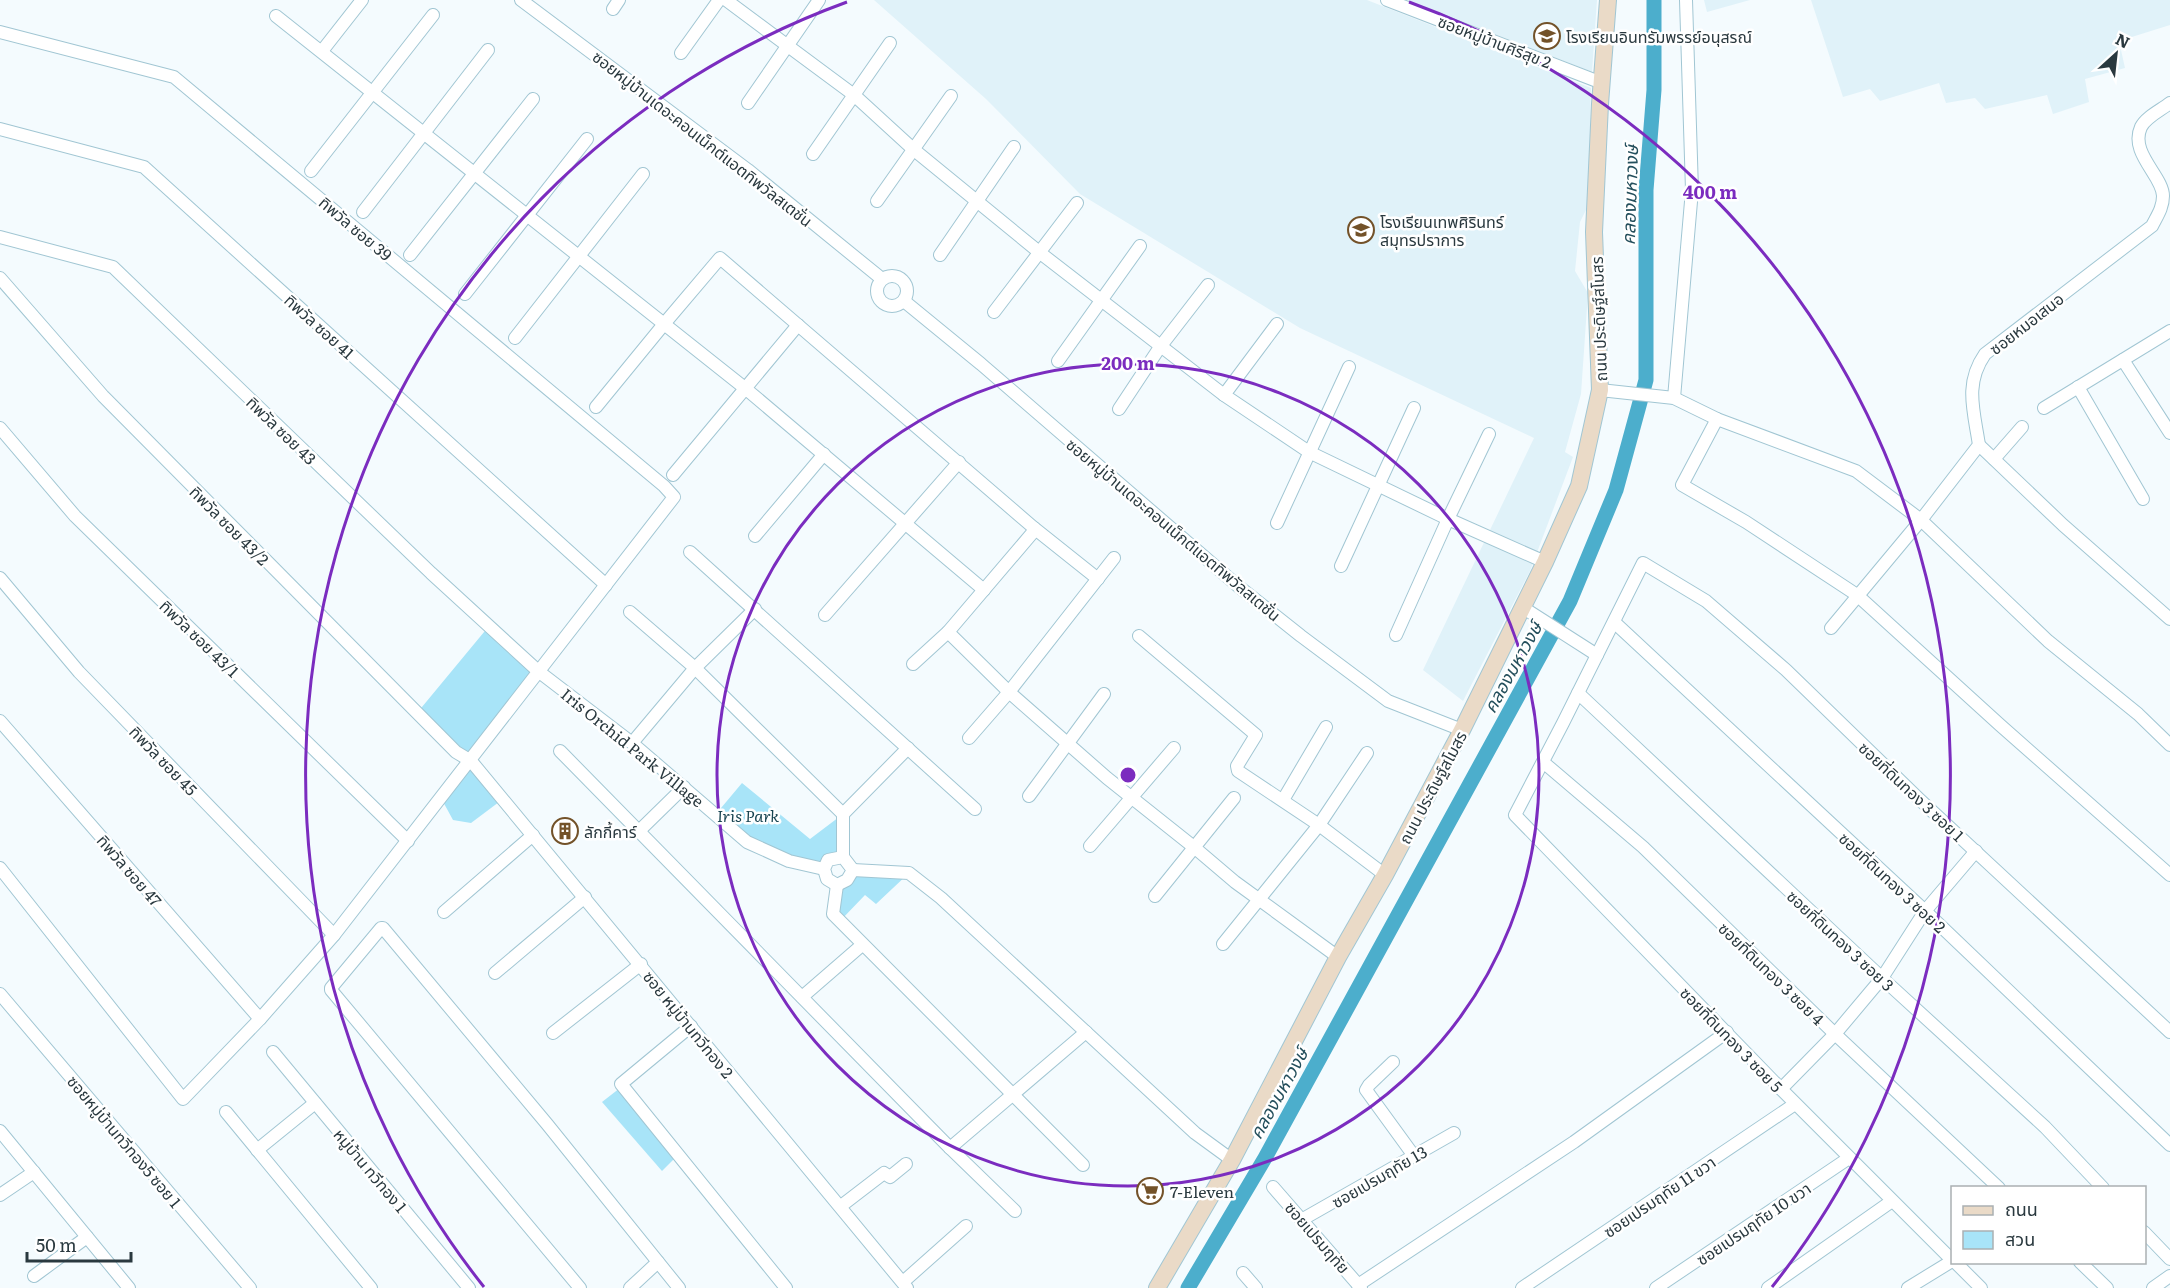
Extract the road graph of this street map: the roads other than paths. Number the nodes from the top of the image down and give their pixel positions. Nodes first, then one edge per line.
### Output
1 (362, 0) edge
2 (521, 0) edge
3 (719, 0) edge
4 (726, 0) edge
5 (819, 0) edge
6 (1387, 0) edge
7 (1608, 0) edge
8 (1686, 0) edge
9 (433, 15) dead end
10 (276, 16) dead end
11 (0, 32) edge
12 (890, 43) dead end
13 (788, 46) junction
14 (488, 50) dead end
15 (322, 51) junction
16 (681, 53) dead end
17 (1602, 83) junction
18 (373, 92) junction
19 (854, 94) junction
20 (951, 96) dead end
21 (533, 99) dead end
22 (748, 103) dead end
23 (2170, 103) edge
24 (0, 129) edge
25 (424, 132) junction
26 (587, 139) dead end
27 (1014, 147) dead end
28 (913, 149) junction
29 (813, 154) dead end
30 (311, 171) dead end
31 (475, 173) junction
32 (643, 174) dead end
33 (877, 201) dead end
34 (976, 201) junction
35 (1077, 203) dead end
36 (363, 212) dead end
37 (527, 215) junction
38 (0, 237) edge
39 (1140, 246) dead end
40 (1039, 252) junction
41 (410, 255) dead end
42 (940, 255) dead end
43 (579, 256) junction
44 (0, 278) edge
45 (882, 279) junction
46 (1208, 285) dead end
47 (465, 294) dead end
48 (1102, 299) junction
49 (904, 301) junction
50 (994, 312) dead end
51 (663, 324) junction
52 (1277, 324) dead end
53 (798, 325) junction
54 (2170, 331) edge
55 (515, 338) dead end
56 (1160, 346) junction
57 (2123, 360) junction
58 (1058, 361) dead end
59 (1349, 367) dead end
60 (2078, 387) junction
61 (746, 389) junction
62 (1600, 390) junction
63 (1224, 395) junction
64 (1672, 398) junction
65 (596, 407) dead end
66 (1414, 408) dead end
67 (2044, 408) dead end
68 (1119, 409) dead end
69 (1717, 419) junction
70 (2022, 427) dead end
71 (0, 428) edge
72 (2170, 433) edge
73 (1489, 434) dead end
74 (1979, 445) junction
75 (1309, 452) junction
76 (824, 454) junction
77 (1994, 459) junction
78 (959, 462) junction
79 (673, 475) dead end
80 (1378, 485) junction
81 (2144, 499) dead end
82 (1448, 519) junction
83 (1921, 520) junction
84 (906, 523) junction
85 (1277, 523) dead end
86 (1034, 528) junction
87 (755, 536) dead end
88 (690, 552) dead end
89 (1114, 558) dead end
90 (1545, 562) junction
91 (1341, 566) dead end
92 (0, 578) edge
93 (1098, 579) junction
94 (606, 585) junction
95 (984, 590) junction
96 (1857, 595) junction
97 (1522, 607) junction
98 (754, 609) junction
99 (630, 612) dead end
100 (825, 615) dead end
101 (2170, 619) edge
102 (1614, 622) junction
103 (1831, 628) dead end
104 (948, 632) junction
105 (1396, 634) dead end
106 (1139, 636) dead end
107 (1597, 655) junction
108 (913, 664) dead end
109 (695, 668) junction
110 (538, 671) junction
111 (1009, 692) junction
112 (1578, 693) junction
113 (1104, 694) dead end
114 (0, 721) edge
115 (1326, 727) dead end
116 (1462, 729) junction
117 (969, 738) dead end
118 (632, 743) junction
119 (1067, 743) junction
120 (2170, 745) edge
121 (908, 748) junction
122 (1174, 748) dead end
123 (560, 752) dead end
124 (1367, 753) dead end
125 (471, 761) junction
126 (1543, 762) junction
127 (684, 787) junction
128 (1029, 796) dead end
129 (1132, 797) junction
130 (1234, 798) dead end
131 (1283, 800) junction
132 (975, 809) dead end
133 (843, 814) junction
134 (1319, 825) junction
135 (639, 831) junction
136 (533, 835) junction
137 (408, 841) junction
138 (1090, 846) dead end
139 (1196, 848) junction
140 (1976, 851) junction
141 (843, 857) junction
142 (0, 868) edge
143 (824, 869) junction
144 (853, 870) junction
145 (1385, 875) junction
146 (2170, 875) edge
147 (837, 885) junction
148 (1155, 896) dead end
149 (585, 897) junction
150 (1260, 899) junction
151 (1925, 911) junction
152 (444, 912) dead end
153 (334, 935) junction
154 (1223, 944) dead end
155 (862, 945) junction
156 (1338, 957) junction
157 (641, 964) junction
158 (495, 973) dead end
159 (1882, 978) junction
160 (0, 994) edge
161 (802, 997) junction
162 (260, 1019) junction
163 (691, 1026) junction
164 (1086, 1032) junction
165 (1726, 1032) junction
166 (2170, 1032) edge
167 (553, 1033) dead end
168 (1835, 1034) junction
169 (273, 1052) dead end
170 (1393, 1062) dead end
171 (1781, 1089) junction
172 (1015, 1095) junction
173 (315, 1103) junction
174 (1795, 1104) junction
175 (226, 1112) dead end
176 (0, 1131) edge
177 (1454, 1133) dead end
178 (2170, 1145) edge
179 (950, 1148) junction
180 (257, 1150) junction
181 (1414, 1156) junction
182 (1849, 1158) junction
183 (1232, 1160) junction
184 (906, 1164) dead end
185 (1083, 1165) dead end
186 (34, 1172) junction
187 (1997, 1186) edge
188 (2101, 1186) edge
189 (1273, 1187) dead end
190 (0, 1195) edge
191 (1892, 1201) junction
192 (841, 1206) junction
193 (1015, 1211) dead end
194 (1303, 1219) junction
195 (966, 1227) dead end
196 (2146, 1233) edge
197 (87, 1237) junction
198 (1951, 1259) edge
199 (2170, 1259) edge
200 (658, 1262) junction
201 (1951, 1262) edge
202 (1956, 1264) edge
203 (2081, 1264) edge
204 (1243, 1273) dead end
205 (34, 1276) dead end
206 (2170, 1276) edge
207 (905, 1285) edge
208 (1360, 1286) edge
209 (129, 1288) edge
210 (250, 1288) edge
211 (371, 1288) edge
212 (470, 1288) edge
213 (580, 1288) edge
214 (630, 1288) edge
215 (679, 1288) edge
216 (786, 1288) edge
217 (1157, 1288) edge
218 (1256, 1288) edge
219 (1522, 1288) edge
220 (1656, 1288) edge
221 (1768, 1288) edge
222 (1908, 1288) edge
223 (1981, 1288) edge
224 (2107, 1288) edge
225 (2154, 1288) edge

1 - 15 street
2 - 45 street, ซอยหมู่บ้านเดอะคอนเน็กต์แอตทิพวัลสเตชั่น
3 - 16 street
4 - 13 street
5 - 13 street
6 - 17 street, ซอยหมู่บ้านศิรีสุข 2
7 - 17 street, ถนน ประดิษฐ์สโมสร
8 - 64 street
9 - 18 street
10 - 15 street
11 - 94 street, ทิพวัล ซอย 39
12 - 19 street
13 - 19 street
13 - 22 street
14 - 25 street
15 - 18 street
17 - 62 street, ถนน ประดิษฐ์สโมสร
18 - 25 street
18 - 30 street
19 - 28 street
19 - 29 street
20 - 28 street
21 - 31 street
23 - 74 street, ซอยหมอเสนอ
24 - 94 street, ทิพวัล ซอย 41
25 - 31 street
25 - 36 street
26 - 37 street
27 - 34 street
28 - 33 street
28 - 34 street
31 - 37 street
31 - 41 street
32 - 43 street
34 - 40 street
34 - 42 street
35 - 40 street
37 - 43 street
37 - 47 street
38 - 110 street, ทิพวัล ซอย 43
39 - 48 street
40 - 48 street
40 - 50 street
43 - 51 street
43 - 55 street
44 - 125 street, ทิพวัล ซอย 43/2
45 - 49 street, ซอยหมู่บ้านเดอะคอนเน็กต์แอตทิพวัลสเตชั่น
45 - 49 street
46 - 56 street
48 - 56 street
48 - 58 street
49 - 116 street, ซอยหมู่บ้านเดอะคอนเน็กต์แอตทิพวัลสเตชั่น
51 - 53 street
51 - 61 street
51 - 65 street
52 - 63 street
53 - 61 street
53 - 78 street
54 - 57 street
56 - 63 street
56 - 68 street
57 - 60 street
57 - 72 street
59 - 75 street
60 - 67 street
60 - 81 street
61 - 76 street
61 - 79 street
62 - 64 street
62 - 90 street, ถนน ประดิษฐ์สโมสร
63 - 75 street
64 - 69 street
66 - 80 street
69 - 83 street
69 - 96 street
70 - 77 street
71 - 137 street, ทิพวัล ซอย 43/1
73 - 82 street
74 - 77 street
74 - 83 street
75 - 80 street
75 - 85 street
76 - 84 street
76 - 87 street
77 - 101 street
78 - 84 street
78 - 86 street
80 - 82 street
80 - 91 street
82 - 90 street
82 - 105 street
83 - 96 street
83 - 120 street
84 - 95 street
84 - 100 street
86 - 93 street
86 - 95 street
88 - 98 street
89 - 93 street
90 - 97 street, ถนน ประดิษฐ์สโมสร
92 - 153 street, ทิพวัล ซอย 45
93 - 111 street
94 - 110 street
95 - 104 street
96 - 103 street
96 - 146 street
97 - 107 street
97 - 116 street, ถนน ประดิษฐ์สโมสร
98 - 109 street
98 - 121 street
99 - 109 street
102 - 107 street
102 - 140 street, ซอยที่ดินทอง 3 ซอย 1
102 - 151 street, ซอยที่ดินทอง 3 ซอย 2
104 - 108 street
104 - 111 street
106 - 131 street
107 - 112 street
109 - 118 street
109 - 133 street
110 - 118 street, Iris Orchid Park Village
110 - 125 street
111 - 117 street
111 - 119 street
112 - 126 street
112 - 159 street, ซอยที่ดินทอง 3 ซอย 3
113 - 119 street
114 - 162 street, ทิพวัล ซอย 47
115 - 131 street
116 - 145 street, ถนน ประดิษฐ์สโมสร
118 - 127 street, Iris Orchid Park Village
119 - 128 street
119 - 129 street
121 - 132 street
121 - 133 street
122 - 129 street
123 - 135 street
124 - 134 street
125 - 136 street, ซอย หมู่บ้านทวีทอง 2
125 - 137 street
126 - 165 street, ซอยที่ดินทอง 3 ซอย 5
126 - 168 street, ซอยที่ดินทอง 3 ซอย 4
127 - 135 street
127 - 143 street, Iris Orchid Park Village
129 - 138 street
129 - 139 street
130 - 139 street
131 - 134 street
133 - 141 street
134 - 145 street
134 - 150 street
135 - 161 street
136 - 149 street, ซอย หมู่บ้านทวีทอง 2
136 - 152 street
137 - 153 street
139 - 148 street
139 - 150 street
140 - 151 street
140 - 166 street, ซอยที่ดินทอง 3 ซอย 1
141 - 143 street
141 - 144 street
142 - 162 street
143 - 147 street
144 - 147 street
144 - 164 street
145 - 156 street, ถนน ประดิษฐ์สโมสร
147 - 155 street
149 - 157 street, ซอย หมู่บ้านทวีทอง 2
149 - 158 street
150 - 154 street
150 - 156 street
151 - 159 street
151 - 178 street, ซอยที่ดินทอง 3 ซอย 2
153 - 162 street
155 - 161 street
155 - 172 street
156 - 183 street, ถนน ประดิษฐ์สโมสร
157 - 163 street, ซอย หมู่บ้านทวีทอง 2
157 - 167 street
159 - 168 street
159 - 188 street, ซอยที่ดินทอง 3 ซอย 3
160 - 210 street, ซอยหมู่บ้านทวีทอง5 ซอย 1
161 - 179 street
163 - 192 street, ซอย หมู่บ้านทวีทอง 2
163 - 216 street
164 - 172 street
164 - 183 street
165 - 171 street, ซอยที่ดินทอง 3 ซอย 5
165 - 208 street
168 - 171 street
168 - 187 street, ซอยที่ดินทอง 3 ซอย 4
169 - 173 street, หมู่บ้าน ทวีทอง 1
170 - 181 street
171 - 174 street, ซอยที่ดินทอง 3 ซอย 5
172 - 179 street
172 - 185 street
173 - 180 street
173 - 212 street, หมู่บ้าน ทวีทอง 1
174 - 182 street, ซอยที่ดินทอง 3 ซอย 5
174 - 219 street, ซอยเปรมฤทัย 11 ขวา
175 - 180 street
176 - 186 street
177 - 181 street, ซอยเปรมฤทัย 13
179 - 193 street
180 - 211 street
181 - 194 street, ซอยเปรมฤทัย 13
182 - 191 street, ซอยที่ดินทอง 3 ซอย 5
182 - 220 street, ซอยเปรมฤทัย 10 ขวา
183 - 217 street, ถนน ประดิษฐ์สโมสร
184 - 192 street
186 - 190 street
186 - 197 street
189 - 194 street, ซอยเปรมฤทัย
191 - 198 street, ซอยที่ดินทอง 3 ซอย 5
191 - 221 street
192 - 207 street, ซอย หมู่บ้านทวีทอง 2
194 - 208 street, ซอยเปรมฤทัย
195 - 207 street
196 - 199 street
197 - 205 street
197 - 209 street
200 - 213 street
200 - 214 street
200 - 215 street
201 - 222 street
202 - 223 street, ซอยที่ดินทอง 3 ซอย 5
203 - 224 street
204 - 218 street
206 - 225 street

